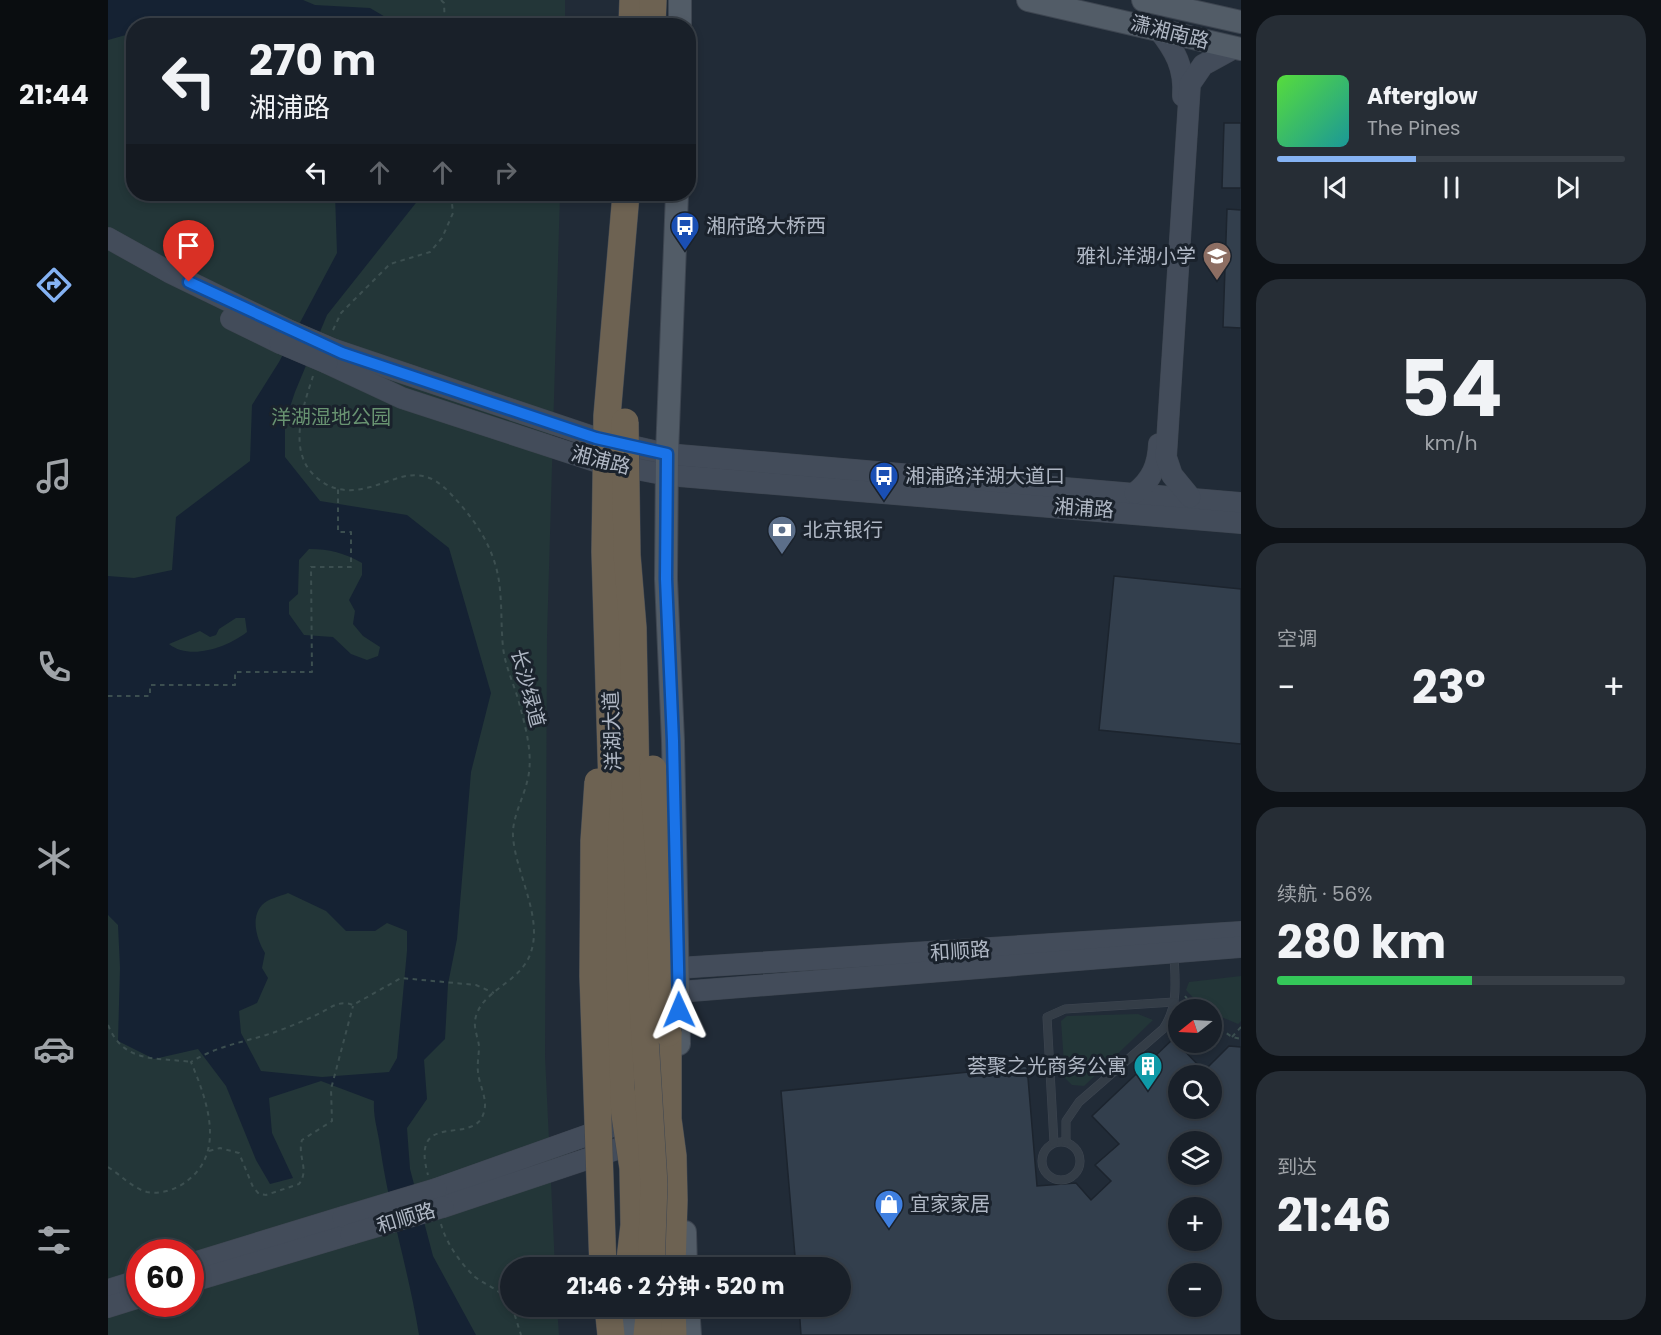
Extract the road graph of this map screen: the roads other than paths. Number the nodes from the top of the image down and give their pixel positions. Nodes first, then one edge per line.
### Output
1 (631, 0) edge
2 (653, 0) edge
3 (680, 0) edge
4 (1028, 0) edge
5 (1143, 0) edge
6 (630, 18) edge
7 (652, 18) edge
8 (680, 18) edge
9 (1241, 22) edge
10 (1158, 29) junction
11 (1237, 48) edge
12 (614, 201) edge
13 (625, 201) edge
14 (643, 201) edge
15 (676, 201) edge
16 (108, 238) edge
17 (108, 255) edge
18 (283, 336) junction
19 (327, 354) junction
20 (596, 438) junction
21 (595, 461) junction
22 (667, 465) junction
23 (1135, 493) junction
24 (1190, 497) junction
25 (1241, 503) edge
26 (1241, 523) edge
27 (607, 616) junction
28 (633, 628) junction
29 (1241, 932) edge
30 (1241, 946) edge
31 (1173, 953) junction
32 (678, 968) junction
33 (679, 992) junction
34 (1174, 999) edge
35 (1168, 1002) edge
36 (1168, 1022) edge
37 (616, 1125) junction
38 (1066, 1142) junction
39 (1054, 1143) junction
40 (620, 1148) junction
41 (437, 1199) junction
42 (347, 1226) junction
43 (602, 1257) edge
44 (627, 1257) edge
45 (629, 1257) edge
46 (651, 1257) edge
47 (672, 1257) edge
48 (686, 1257) edge
49 (204, 1261) edge
50 (204, 1277) edge
51 (126, 1285) edge
52 (108, 1290) edge
53 (126, 1301) edge
54 (108, 1307) edge
55 (609, 1317) edge
56 (624, 1317) edge
57 (632, 1317) edge
58 (658, 1317) edge
59 (672, 1317) edge
60 (682, 1317) edge
61 (611, 1335) edge
62 (622, 1335) edge
63 (633, 1335) edge
64 (671, 1335) edge

1 - 6 highway
2 - 7 highway
3 - 8 main road
4 - 10 main road, 潇湘南路
5 - 9 main road, 潇湘南路
10 - 11 main road, 潇湘南路
10 - 23 main road
11 - 24 main road
12 - 20 main road
13 - 27 highway, 洋湖大道, bridge
14 - 28 highway, 洋湖大道, bridge
15 - 22 main road
16 - 18 main road, 湘浦路
17 - 18 main road, 湘浦路
18 - 19 main road, 湘浦路, bridge
19 - 20 main road, 湘浦路
19 - 21 main road, 湘浦路
20 - 21 main road
20 - 22 main road, 湘浦路
21 - 22 main road, 湘浦路
21 - 37 main road
22 - 23 main road, 湘浦路
22 - 26 main road, 湘浦路
22 - 32 main road
23 - 24 main road, 湘浦路
24 - 25 main road, 湘浦路
27 - 43 highway, bridge
27 - 45 highway, 洋湖大道, bridge
28 - 46 highway, 洋湖大道, bridge
28 - 47 highway, bridge
29 - 32 main road, 和顺路
30 - 31 main road, 和顺路
31 - 33 main road, 和顺路
31 - 34 lane
32 - 33 main road
33 - 48 main road
35 - 39 lane
36 - 38 lane
37 - 40 main road
37 - 41 main road, 和顺路
38 - 39 lane
38 - 39 lane
40 - 41 main road, 和顺路
40 - 44 main road
41 - 42 main road, 和顺路, bridge
42 - 49 main road, 和顺路
42 - 50 main road, 和顺路
51 - 52 main road
53 - 54 main road
55 - 61 highway
56 - 62 highway
57 - 63 main road
58 - 64 highway
59 - 64 highway
60 - 64 main road

